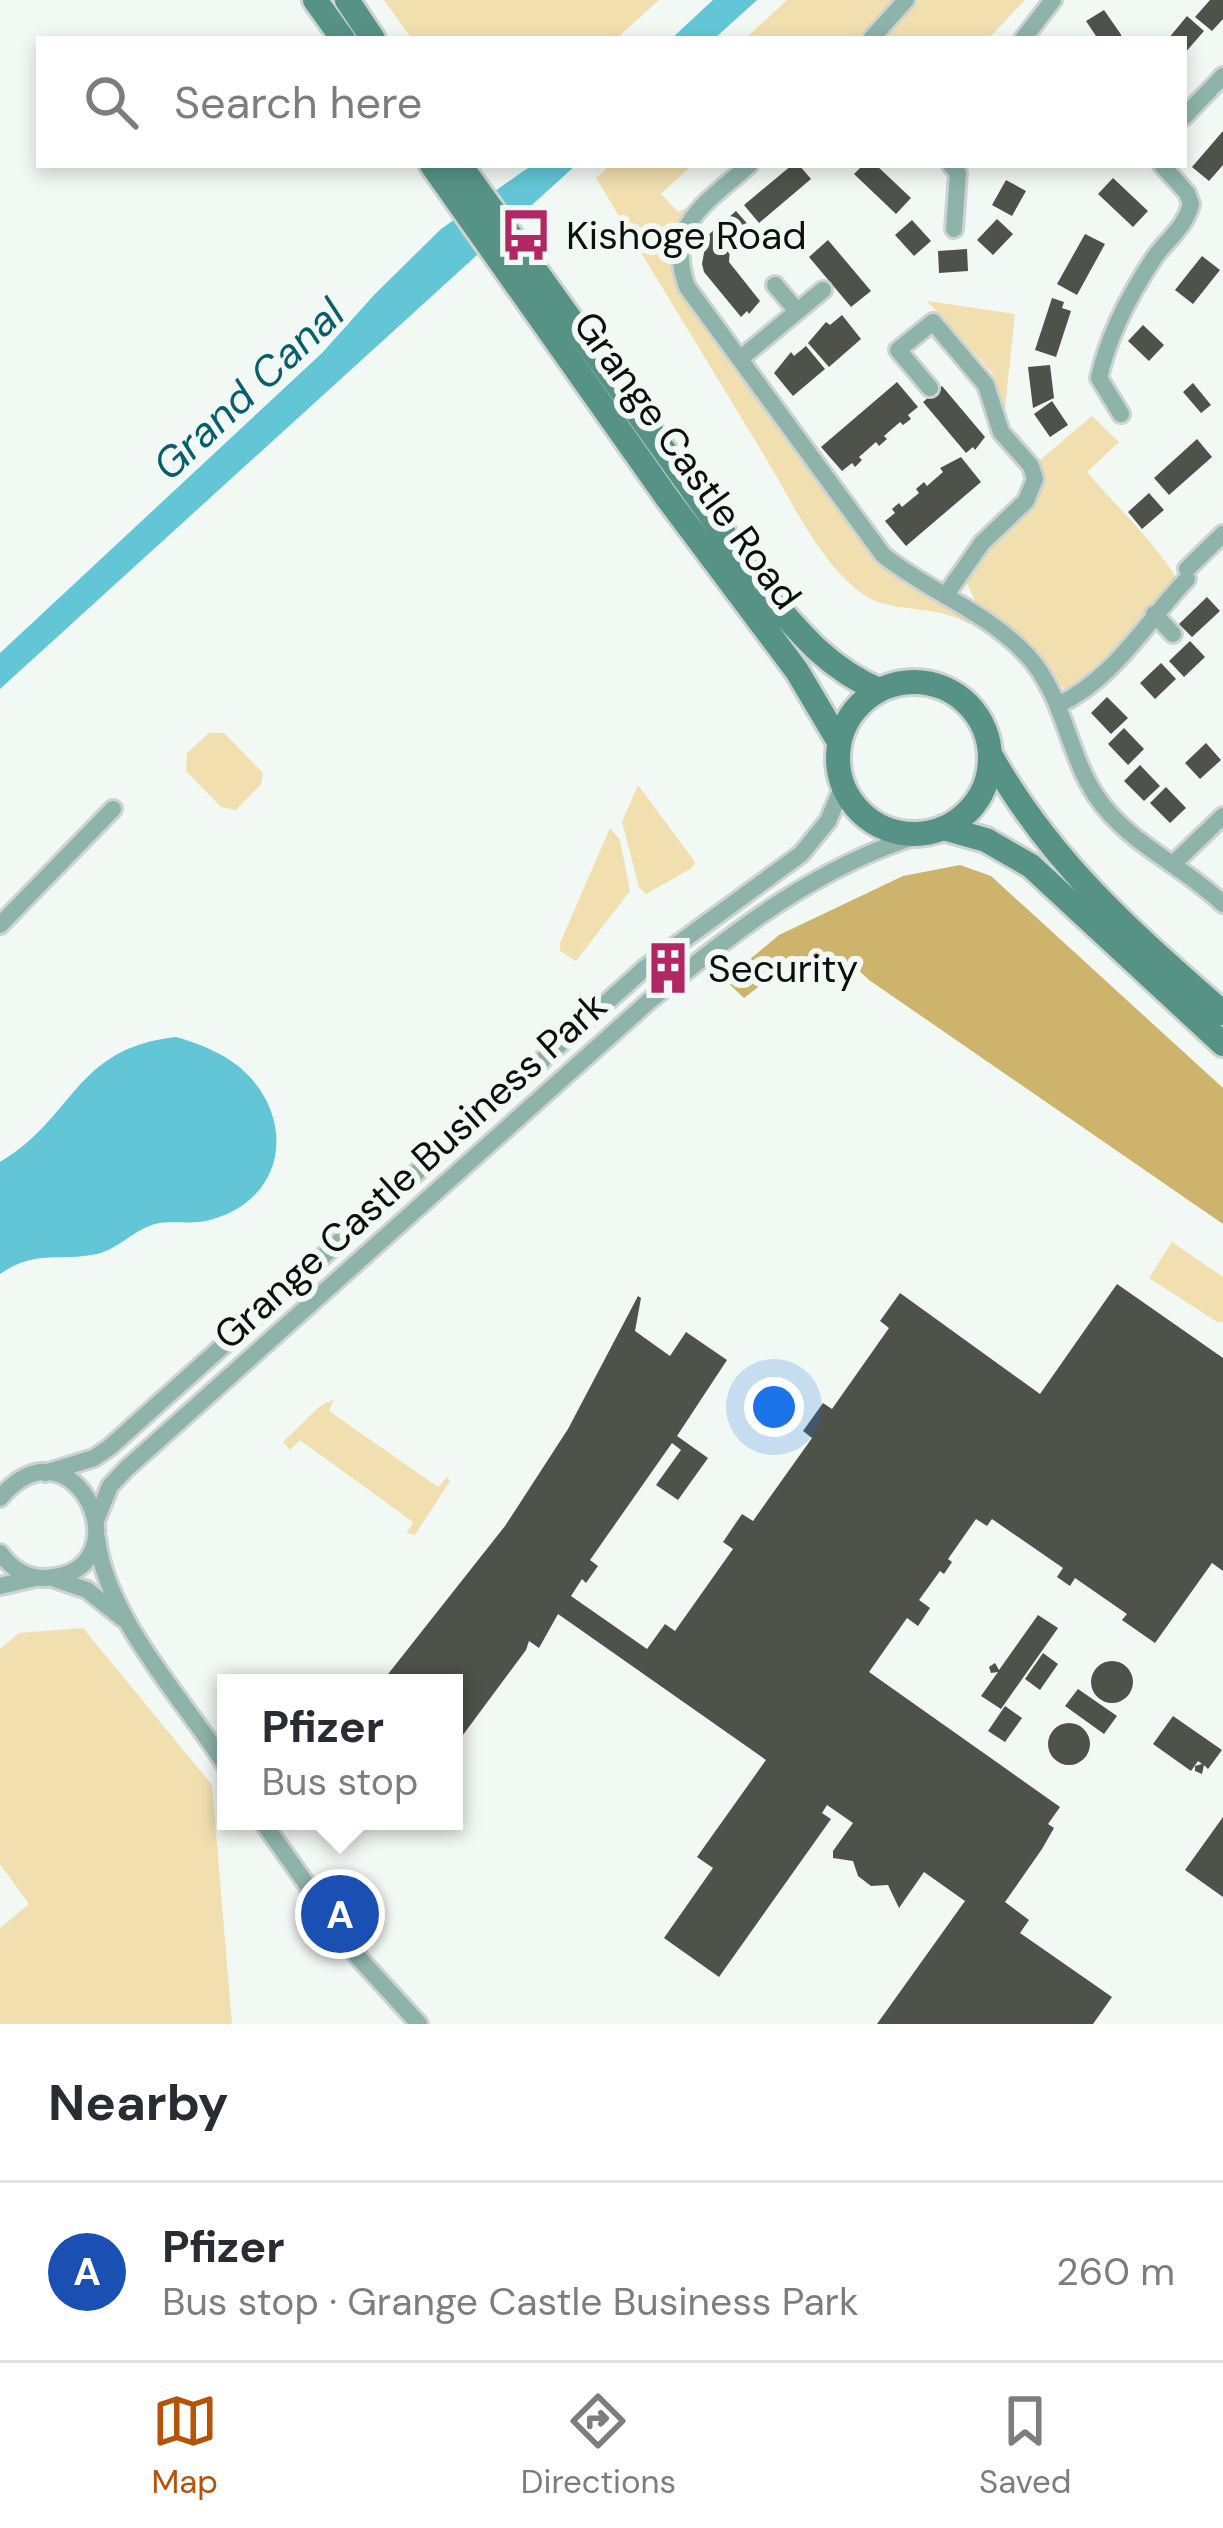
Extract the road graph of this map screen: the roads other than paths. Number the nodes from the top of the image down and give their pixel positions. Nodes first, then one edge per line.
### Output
1 (316, 0) edge
2 (347, 0) edge
3 (906, 0) edge
4 (1053, 0) edge
5 (341, 36) edge
6 (372, 36) edge
7 (874, 36) edge
8 (1029, 36) edge
9 (1223, 76) edge
10 (1187, 114) edge
11 (434, 168) edge
12 (462, 168) edge
13 (746, 168) edge
14 (954, 168) edge
15 (1164, 168) edge
16 (954, 229) dead end
17 (527, 280) junction
18 (775, 285) dead end
19 (823, 290) dead end
20 (797, 311) junction
21 (740, 359) junction
22 (930, 388) dead end
23 (1121, 414) dead end
24 (1223, 534) edge
25 (945, 596) junction
26 (1154, 614) junction
27 (1173, 634) dead end
28 (879, 690) junction
29 (1058, 705) junction
30 (839, 742) junction
31 (991, 756) junction
32 (843, 786) junction
33 (113, 809) dead end
34 (1223, 816) edge
35 (933, 831) junction
36 (1173, 864) junction
37 (1223, 904) edge
38 (0, 925) edge
39 (1223, 1013) edge
40 (1223, 1044) edge
41 (1, 1473) edge
42 (45, 1473) junction
43 (23, 1478) junction
44 (0, 1498) edge
45 (97, 1528) junction
46 (0, 1553) edge
47 (44, 1578) junction
48 (0, 1586) edge
49 (128, 1622) junction
50 (217, 1753) edge
51 (268, 1830) edge
52 (419, 2024) edge

1 - 5 main road
2 - 6 main road
3 - 7 street
4 - 8 street
9 - 10 street
11 - 17 main road, Grange Castle Road
12 - 17 main road, Grange Castle Road
13 - 21 street
14 - 16 street
15 - 23 street
17 - 28 main road, Grange Castle Road
17 - 30 main road, Grange Castle Road
18 - 20 street
19 - 20 street
20 - 21 street
21 - 25 street
22 - 25 street
24 - 26 street
25 - 29 street
26 - 27 street
26 - 29 street
28 - 30 main road
28 - 31 main road
29 - 36 street
30 - 32 main road, Grange Castle Road
31 - 35 main road
31 - 39 main road
32 - 35 main road
32 - 42 street, Grange Castle Business Park
33 - 38 street
34 - 36 street
35 - 40 main road
35 - 45 street, Grange Castle Business Park
36 - 37 street
41 - 43 street
42 - 43 street, Grange Castle Business Park
42 - 45 street
43 - 44 street
45 - 47 street, Grange Castle Business Park
45 - 49 street
46 - 47 street
47 - 48 street
47 - 49 street
49 - 50 street
51 - 52 street

